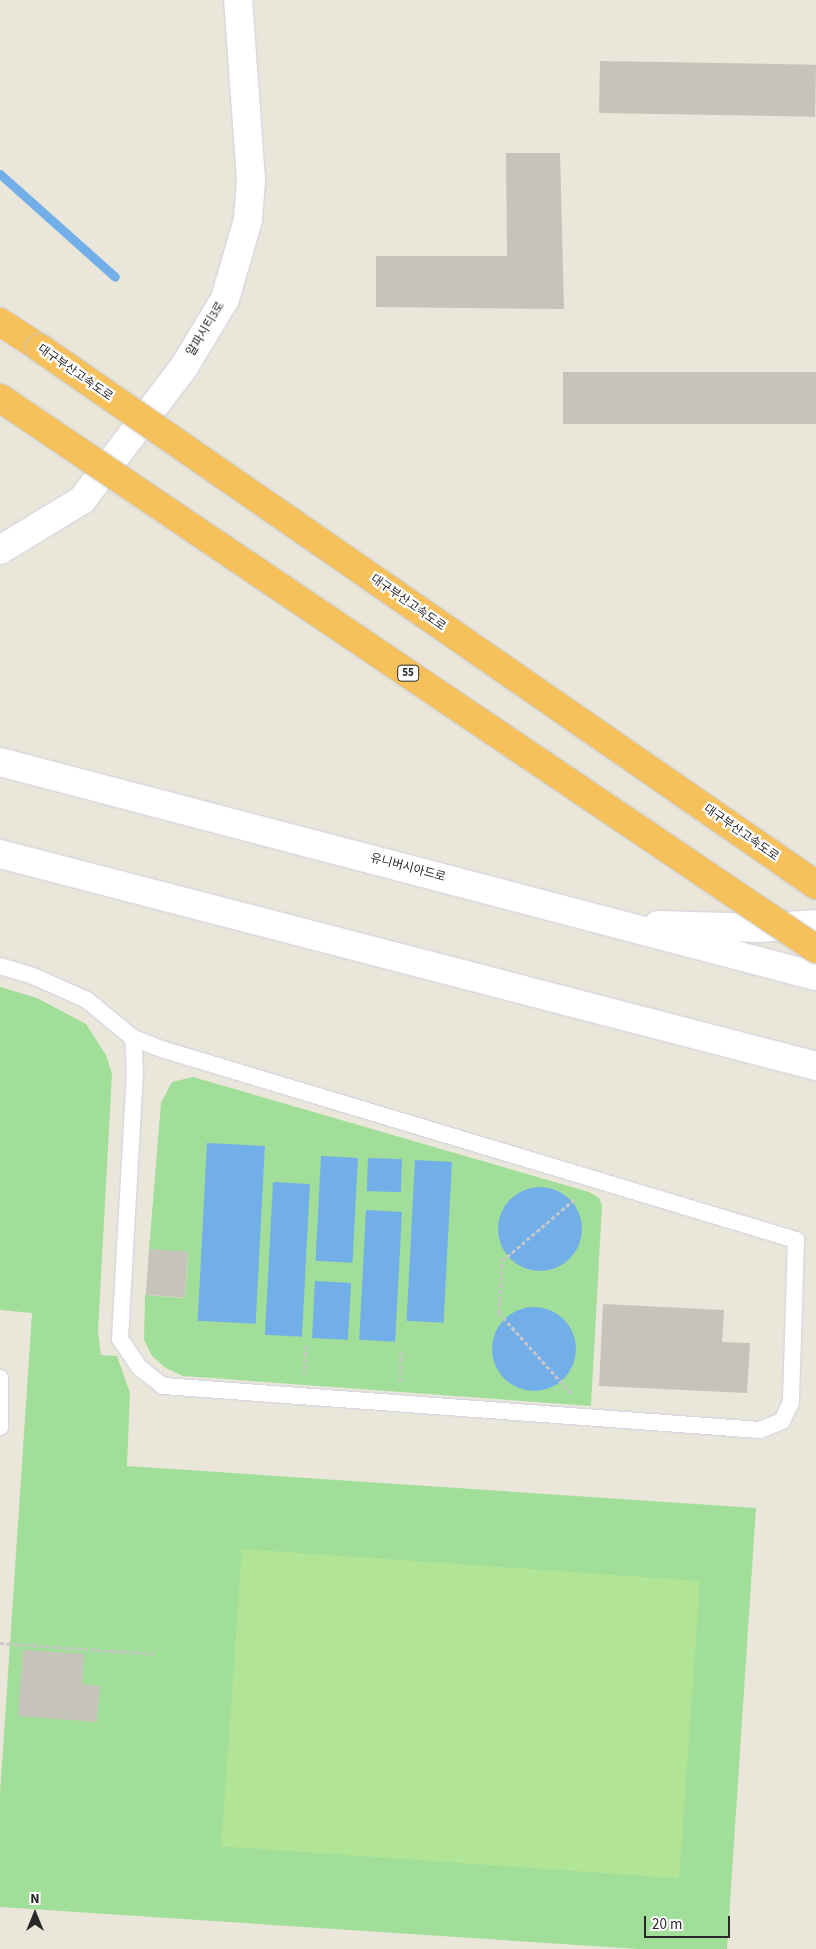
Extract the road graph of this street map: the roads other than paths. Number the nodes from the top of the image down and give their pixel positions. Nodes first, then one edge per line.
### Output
1 (238, 0) edge
2 (0, 322) edge
3 (0, 398) edge
4 (0, 550) edge
5 (0, 762) edge
6 (0, 854) edge
7 (816, 885) edge
8 (611, 923) junction
9 (816, 924) edge
10 (816, 949) edge
11 (0, 966) edge
12 (816, 976) edge
13 (133, 1038) junction
14 (816, 1066) edge
15 (0, 1378) edge
16 (0, 1427) edge

1 - 4 main road, 알파시티3로
2 - 7 highway, 대구부산고속도로, bridge
3 - 10 highway, 55, bridge
5 - 8 main road, 유니버시아드로
6 - 14 main road
8 - 9 main road
8 - 12 main road, 유니버시아드로
11 - 13 lane
13 - 13 lane
15 - 16 lane

